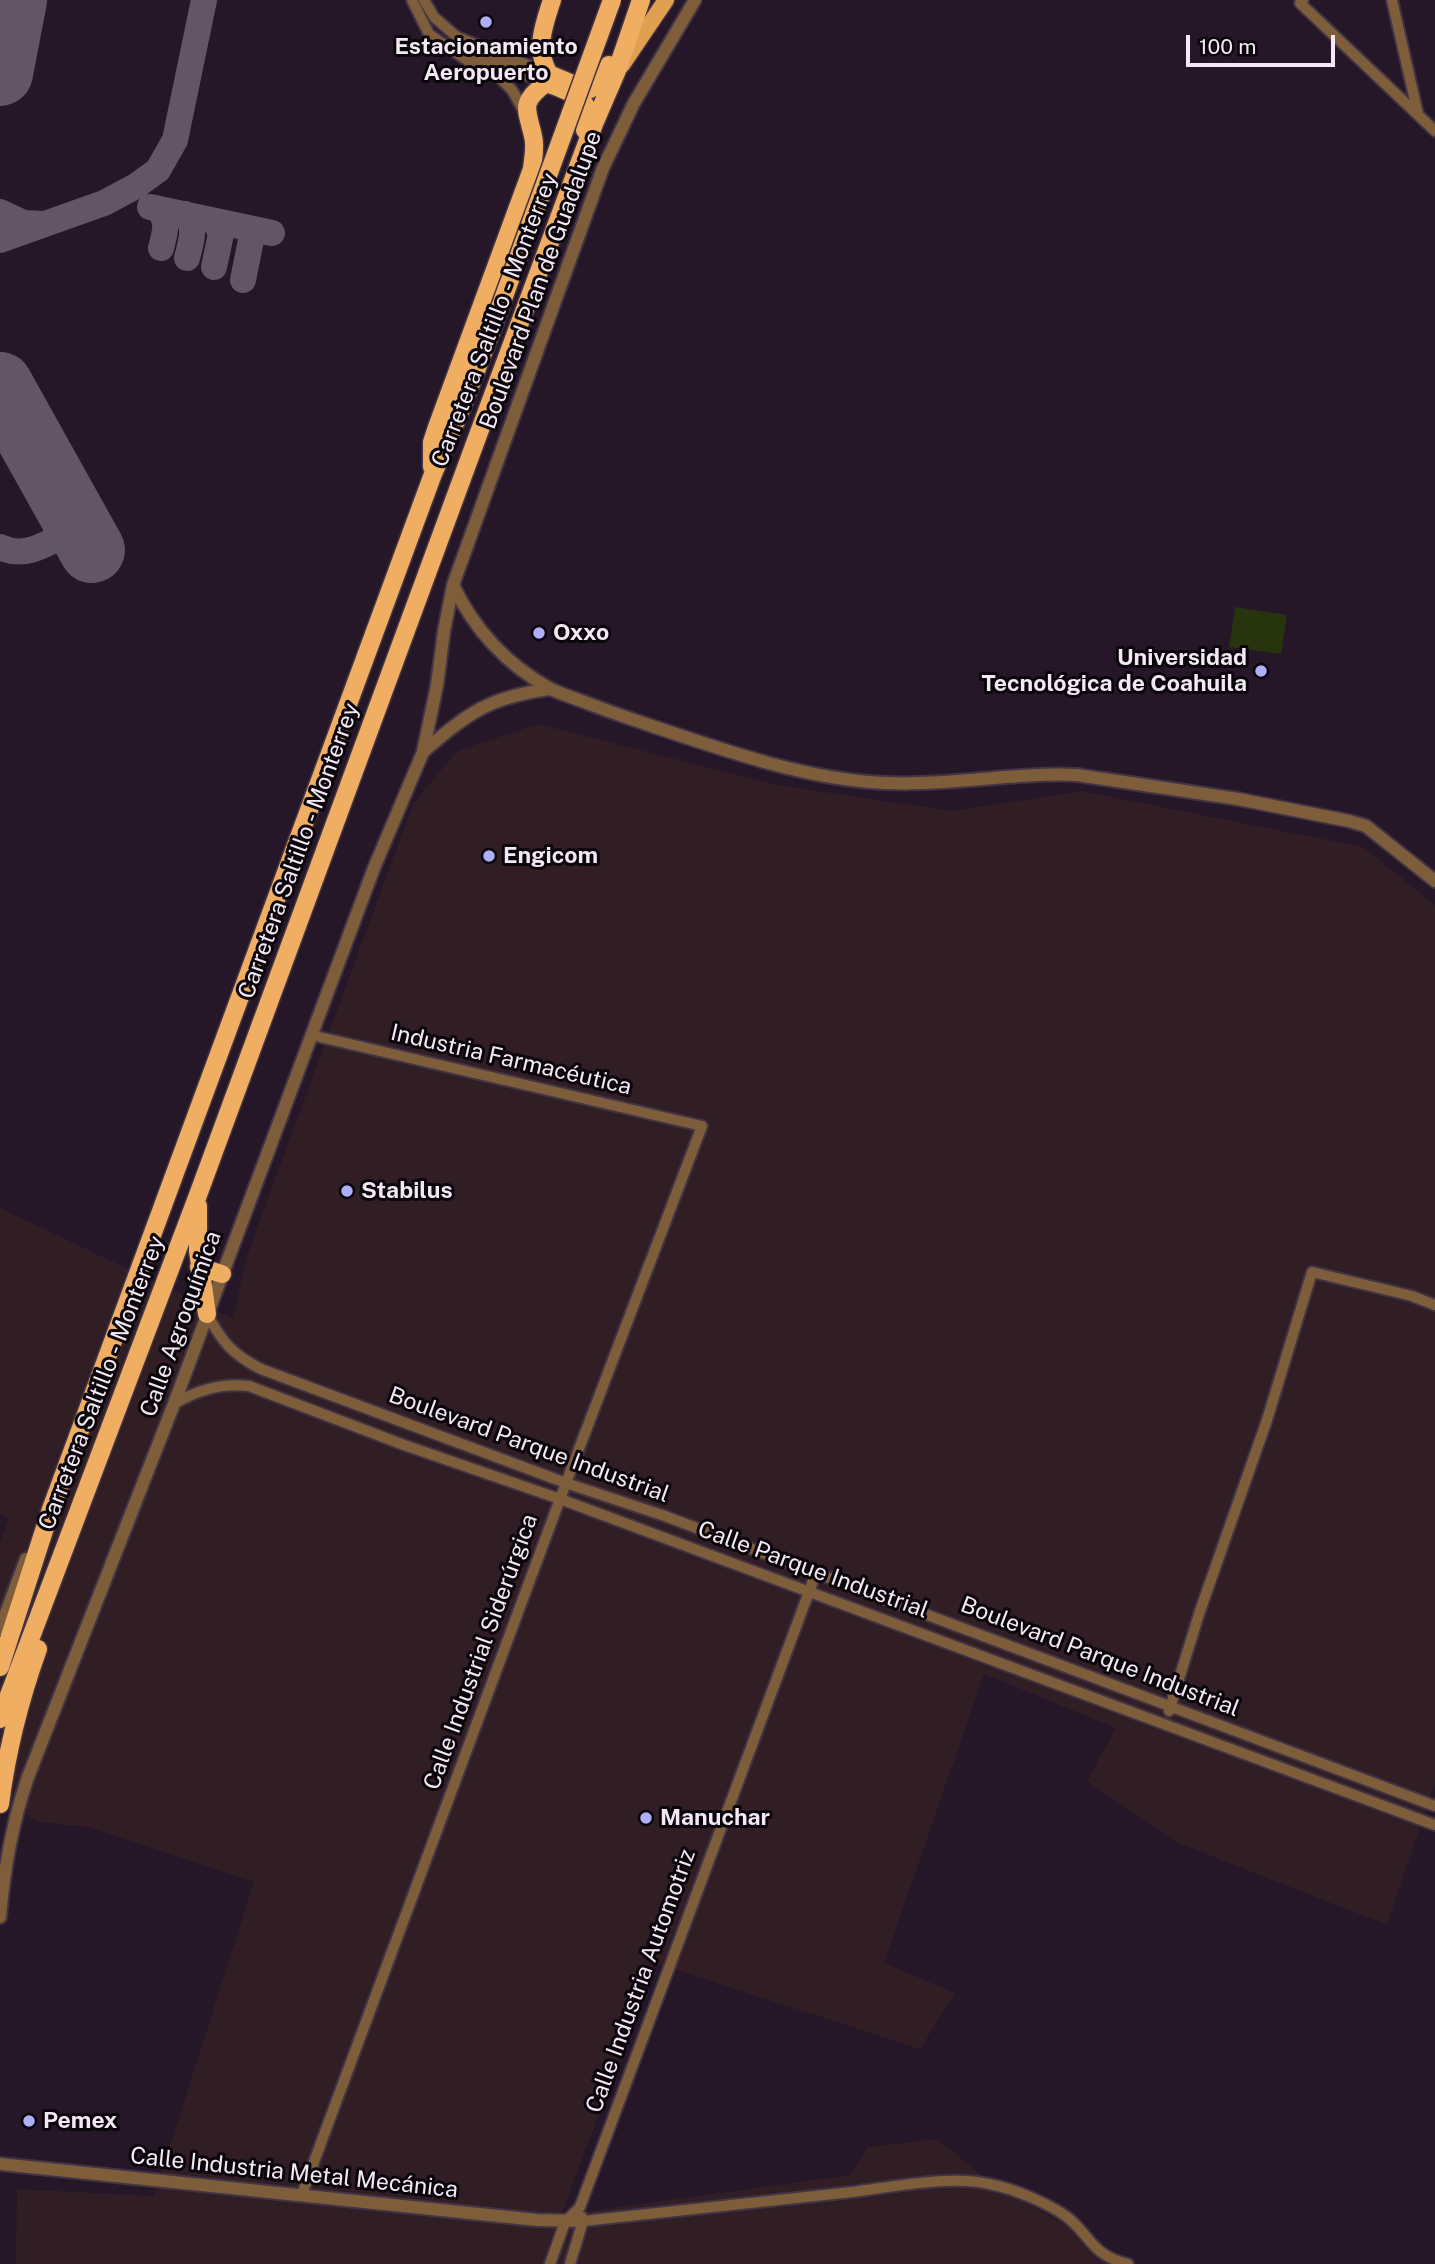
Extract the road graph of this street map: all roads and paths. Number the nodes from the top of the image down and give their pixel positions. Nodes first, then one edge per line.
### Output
1 (412, 0) edge
2 (424, 0) edge
3 (552, 0) edge
4 (612, 0) edge
5 (631, 0) edge
6 (641, 0) edge
7 (666, 0) edge
8 (695, 0) edge
9 (1392, 0) edge
10 (1302, 1) edge
11 (474, 54) dead end
12 (616, 73) junction
13 (547, 78) junction
14 (1418, 114) junction
15 (526, 116) junction
16 (1433, 127) edge
17 (516, 338) junction
18 (433, 474) junction
19 (453, 584) junction
20 (550, 689) junction
21 (423, 752) junction
22 (1435, 881) edge
23 (311, 1035) junction
24 (702, 1126) joint
25 (198, 1195) junction
26 (199, 1267) junction
27 (222, 1274) junction
28 (1435, 1305) edge
29 (207, 1314) junction
30 (277, 1375) junction
31 (270, 1394) junction
32 (344, 1400) junction
33 (174, 1404) junction
34 (336, 1419) junction
35 (411, 1426) junction
36 (404, 1445) junction
37 (566, 1483) junction
38 (561, 1499) junction
39 (51, 1510) junction
40 (816, 1573) junction
41 (809, 1591) junction
42 (43, 1608) junction
43 (0, 1629) edge
44 (0, 1667) edge
45 (1171, 1706) junction
46 (0, 1719) edge
47 (1165, 1723) junction
48 (0, 1804) edge
49 (1435, 1805) edge
50 (1435, 1825) edge
51 (0, 1917) edge
52 (0, 2164) edge
53 (302, 2194) junction
54 (580, 2207) junction
55 (583, 2221) junction
56 (565, 2222) junction
57 (550, 2264) edge
58 (570, 2264) edge
59 (1128, 2264) edge

1 - 15 street
2 - 13 street
3 - 13 highway
4 - 18 highway, Carretera Saltillo - Monterrey, bridge
5 - 13 highway
6 - 12 highway, Carretera Saltillo - Monterrey
7 - 12 main road
8 - 19 street, Boulevard Plan de Guadalupe
9 - 14 street
10 - 14 street
11 - 13 street
12 - 17 highway, Carretera Saltillo - Monterrey
13 - 15 highway
13 - 17 highway
14 - 16 street
15 - 18 highway
17 - 25 highway, Carretera Saltillo - Monterrey
18 - 39 highway, Carretera Saltillo - Monterrey
19 - 20 street
19 - 21 street, Boulevard Plan de Guadalupe
20 - 21 street
20 - 22 street
21 - 23 street, Calle Agroquímica
23 - 24 street, Industria Farmacéutica
23 - 27 street, Calle Agroquímica
24 - 37 street, Calle Industrial Siderúrgica
25 - 26 highway
25 - 42 highway, Carretera Saltillo - Monterrey
26 - 27 highway
26 - 29 highway
27 - 29 street, Calle Agroquímica
28 - 45 street
29 - 30 street, Boulevard Parque Industrial
29 - 33 street, Calle Agroquímica
30 - 31 street
30 - 32 street, Boulevard Parque Industrial
31 - 33 street, Calle Parque Industrial
31 - 34 street, Calle Parque Industrial
32 - 34 street
32 - 35 street, Boulevard Parque Industrial
33 - 51 street, Calle Agroquímica
34 - 36 street, Calle Parque Industrial
35 - 36 street
35 - 37 street, Boulevard Parque Industrial
36 - 38 street, Calle Parque Industrial
37 - 38 street, Calle Industrial Siderúrgica
37 - 40 street, Boulevard Parque Industrial
38 - 41 street, Calle Parque Industrial
38 - 53 street, Calle Industrial Siderúrgica
39 - 43 street
39 - 44 highway, Carretera Saltillo - Monterrey
40 - 41 street, Calle Industria Automotriz
40 - 45 street, Boulevard Parque Industrial
41 - 47 street, Calle Parque Industrial
41 - 54 street, Calle Industria Automotriz
42 - 46 highway, Carretera Saltillo - Monterrey
42 - 48 highway
45 - 47 street
45 - 49 street, Boulevard Parque Industrial
47 - 50 street, Calle Parque Industrial
52 - 53 street, Calle Industria Metal Mecánica
53 - 56 street, Calle Industria Metal Mecánica
54 - 55 street
54 - 56 street, Calle Industria Automotriz
55 - 56 street, Calle Industria Metal Mecánica
55 - 58 street
55 - 59 street
56 - 57 street, Calle Industria Automotriz

